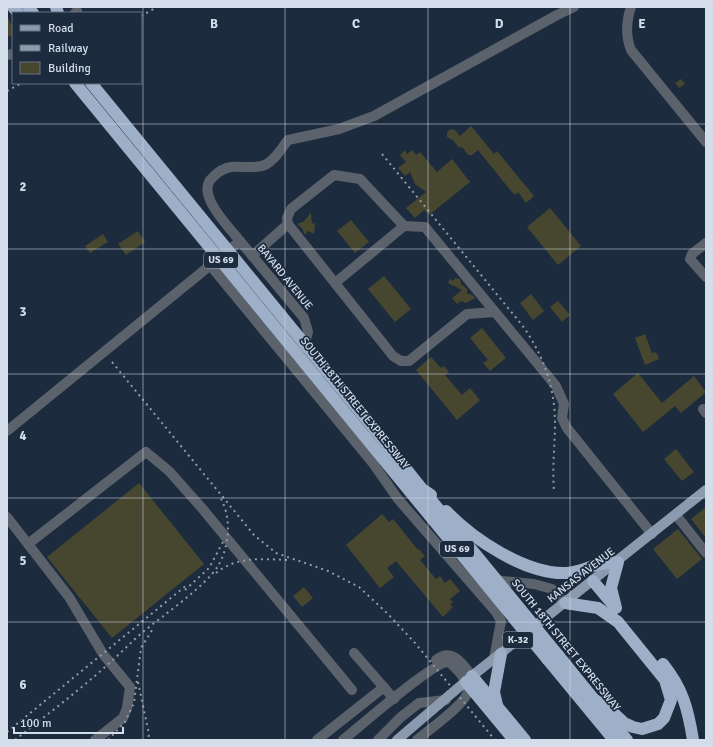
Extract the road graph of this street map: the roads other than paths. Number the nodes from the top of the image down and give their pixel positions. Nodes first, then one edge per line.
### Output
1 (574, 7) edge
2 (631, 7) edge
3 (76, 84) edge
4 (92, 84) edge
5 (706, 142) edge
6 (288, 224) junction
7 (404, 226) junction
8 (240, 241) junction
9 (706, 243) edge
10 (252, 256) junction
11 (210, 265) junction
12 (706, 277) edge
13 (335, 283) junction
14 (495, 312) junction
15 (7, 431) edge
16 (422, 489) junction
17 (706, 490) edge
18 (676, 515) junction
19 (7, 518) edge
20 (652, 534) junction
21 (28, 544) junction
22 (706, 553) edge
23 (618, 562) junction
24 (593, 581) junction
25 (564, 603) junction
26 (616, 608) junction
27 (354, 653) dead end
28 (498, 656) junction
29 (553, 657) junction
30 (469, 679) junction
31 (384, 687) junction
32 (352, 690) dead end
33 (394, 699) junction
34 (593, 699) junction
35 (446, 700) junction
36 (497, 706) junction
37 (604, 728) junction
38 (102, 738) edge
39 (317, 740) edge
40 (343, 740) edge
41 (378, 740) edge
42 (397, 740) edge
43 (417, 740) edge
44 (514, 740) edge
45 (525, 740) edge
46 (608, 740) edge
47 (614, 740) edge
48 (627, 740) edge
49 (693, 740) edge

1 - 8 street, BAYARD AVENUE
2 - 5 street
3 - 29 highway, SOUTH 18TH STREET EXPRESSWAY / US 69, bridge
4 - 16 highway, SOUTH 18TH STREET EXPRESSWAY / US 69, bridge
6 - 7 street
6 - 10 street
6 - 13 street
7 - 13 street
7 - 14 street
8 - 10 street, BAYARD AVENUE
8 - 11 street
9 - 12 street
10 - 25 street, BAYARD AVENUE
11 - 15 street
11 - 28 street
13 - 14 street
14 - 20 street
16 - 23 highway, bridge
16 - 29 highway, SOUTH 18TH STREET EXPRESSWAY / US 69, bridge
17 - 18 main road, KANSAS AVENUE
18 - 20 main road, KANSAS AVENUE
18 - 22 street
19 - 21 street
20 - 23 main road, KANSAS AVENUE
21 - 32 street
21 - 38 street
23 - 24 main road, KANSAS AVENUE
23 - 26 highway
24 - 25 main road, KANSAS AVENUE / K-32
24 - 26 highway
25 - 28 main road, KANSAS AVENUE / K-32
25 - 34 highway
26 - 49 highway
27 - 31 street
28 - 30 main road, KANSAS AVENUE / K-32
28 - 36 highway
29 - 34 highway, SOUTH 18TH STREET EXPRESSWAY / US 69
29 - 37 highway, SOUTH 18TH STREET EXPRESSWAY / US 69
30 - 33 street
30 - 35 main road, KANSAS AVENUE / K-32
30 - 36 highway
30 - 43 street
30 - 44 highway
31 - 33 street
31 - 39 street
33 - 40 street
34 - 48 highway, SOUTH 18TH STREET EXPRESSWAY / US 69
35 - 41 street
35 - 42 main road, KANSAS AVENUE / K-32
36 - 45 highway
37 - 46 highway
37 - 47 highway, SOUTH 18TH STREET EXPRESSWAY / US 69

